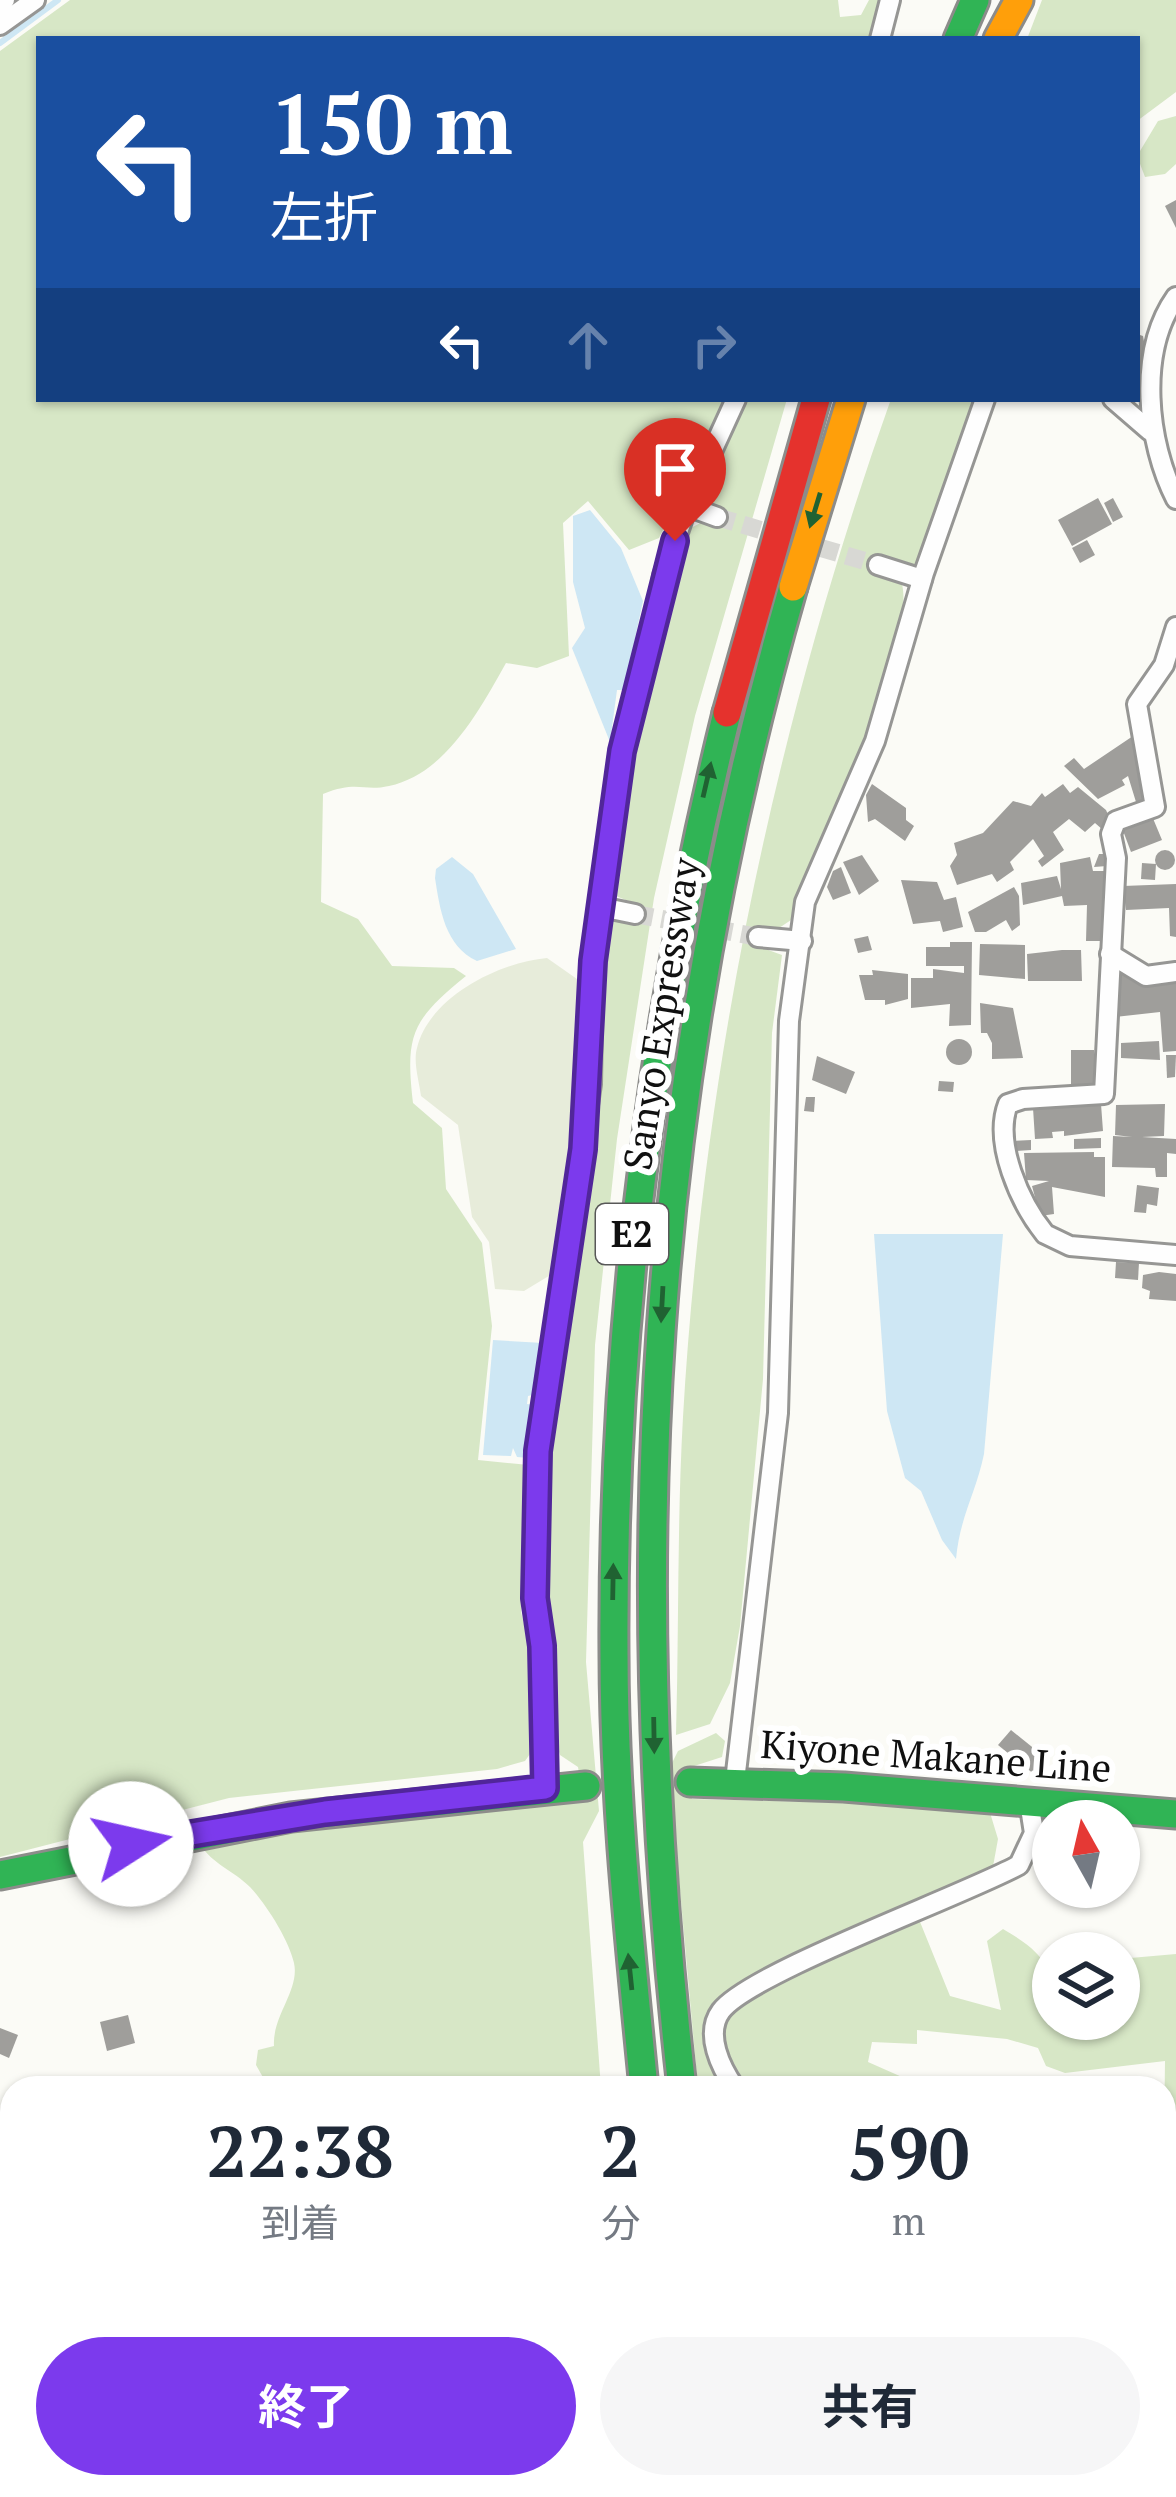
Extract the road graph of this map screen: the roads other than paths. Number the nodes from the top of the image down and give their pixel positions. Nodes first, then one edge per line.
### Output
1 (35, 0) edge
2 (890, 0) edge
3 (975, 0) edge
4 (1015, 0) edge
5 (0, 26) edge
6 (881, 36) edge
7 (959, 36) edge
8 (997, 36) edge
9 (1176, 297) edge
10 (735, 402) edge
11 (815, 402) edge
12 (850, 402) edge
13 (984, 402) edge
14 (1116, 402) edge
15 (1150, 431) junction
16 (1176, 499) edge
17 (687, 506) junction
18 (717, 517) tunnel mouth
19 (878, 565) tunnel mouth
20 (922, 579) junction
21 (1176, 627) edge
22 (601, 907) junction
23 (635, 914) tunnel mouth
24 (758, 937) tunnel mouth
25 (802, 941) junction
26 (1110, 954) junction
27 (1176, 972) edge
28 (1176, 1255) edge
29 (735, 1781) junction
30 (690, 1782) dead end
31 (586, 1786) dead end
32 (545, 1788) junction
33 (1029, 1801) junction
34 (1176, 1814) edge
35 (0, 1875) edge
36 (643, 2076) edge
37 (681, 2076) edge
38 (729, 2076) edge

1 - 5 street
2 - 6 street
3 - 7 main road
4 - 8 main road
9 - 15 street
10 - 17 street
36 -> 11 main road, Sanyo Expressway / E2
12 -> 37 main road, Sanyo Expressway / E2
13 - 20 street
14 - 15 street
15 - 16 street
17 - 18 street
17 - 22 street
19 - 20 street
20 - 25 street
21 - 26 street
22 - 23 street
22 - 32 street
24 - 25 street
25 - 29 street
26 - 27 street
26 - 28 street
29 - 30 main road, Kiyone Makane Line
29 - 33 main road, Kiyone Makane Line
31 - 32 main road
32 - 35 main road
33 - 34 main road, Kiyone Makane Line
33 - 38 street

